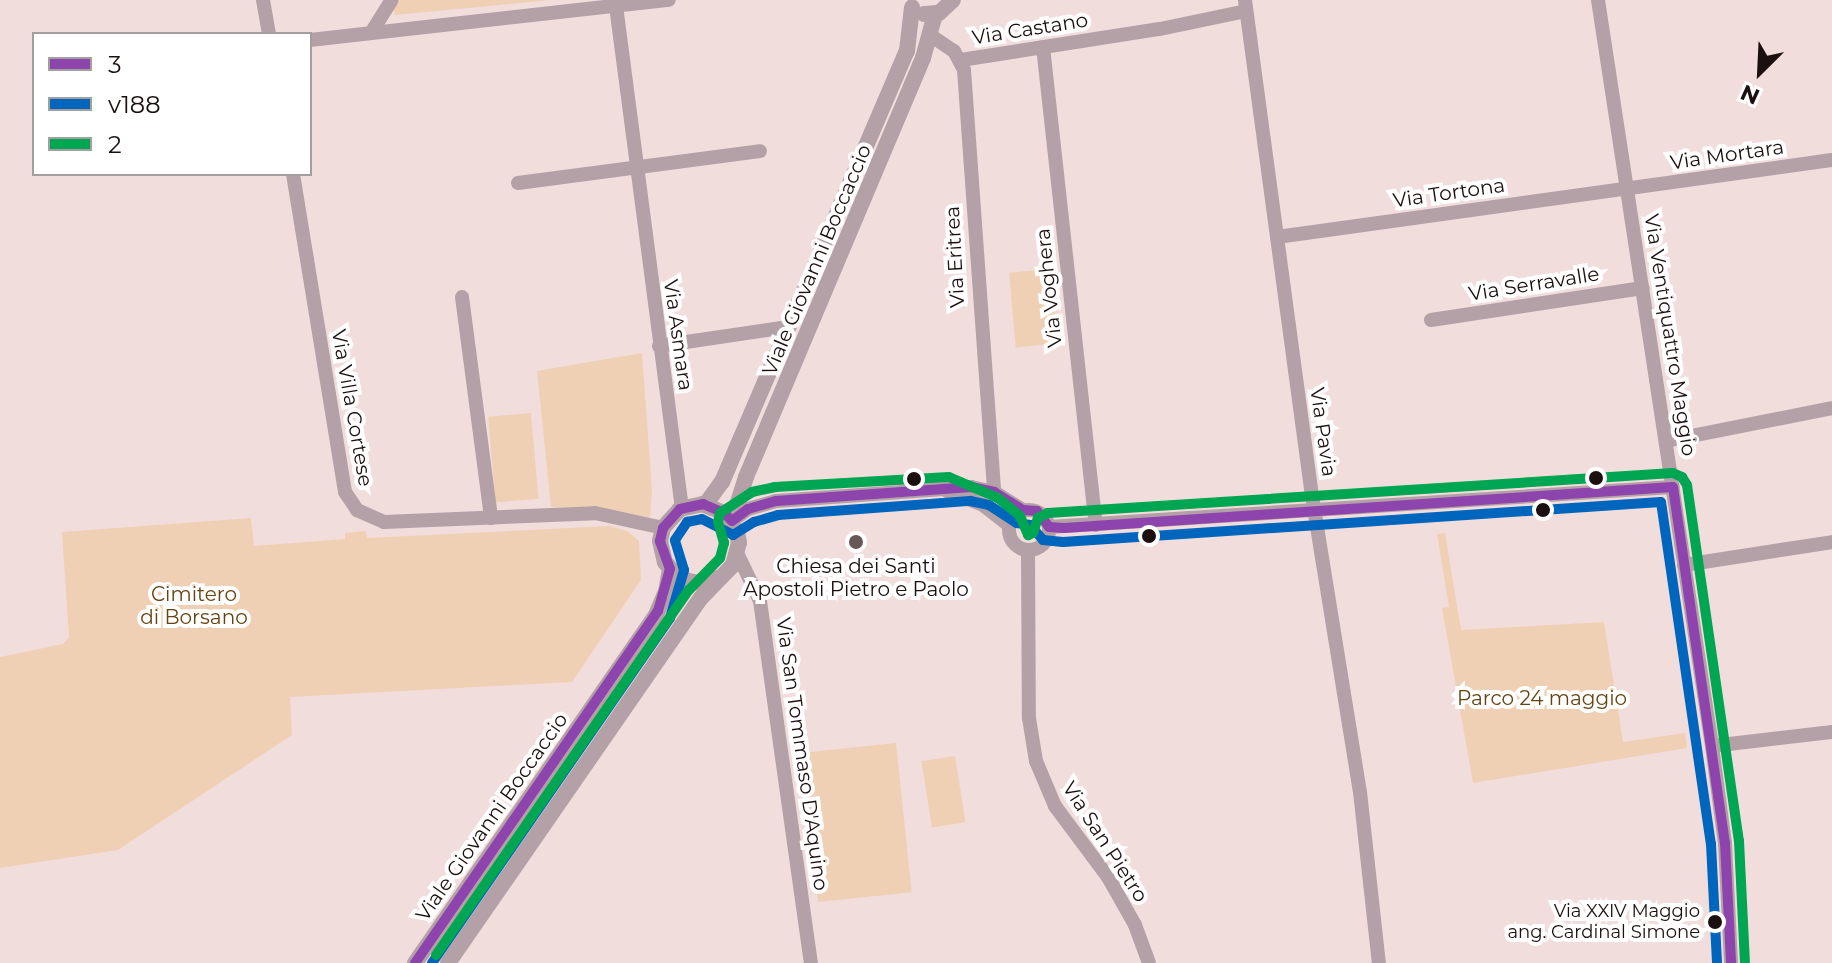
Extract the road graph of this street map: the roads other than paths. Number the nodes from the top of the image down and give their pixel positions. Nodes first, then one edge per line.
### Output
1 (263, 0) edge
2 (392, 0) edge
3 (669, 0) edge
4 (953, 0) edge
5 (1598, 0) edge
6 (909, 4) edge
7 (616, 6) junction
8 (1245, 6) edge
9 (935, 14) junction
10 (269, 32) edge
11 (371, 33) junction
12 (930, 35) junction
13 (312, 40) edge
14 (1043, 47) junction
15 (961, 60) junction
16 (760, 151) dead end
17 (1832, 160) edge
18 (635, 167) junction
19 (293, 176) edge
20 (518, 183) dead end
21 (1627, 189) junction
22 (1277, 237) junction
23 (1643, 288) junction
24 (462, 297) dead end
25 (1431, 320) dead end
26 (788, 327) junction
27 (659, 346) junction
28 (1832, 408) edge
29 (1666, 441) junction
30 (1673, 487) junction
31 (947, 491) junction
32 (994, 492) junction
33 (705, 505) junction
34 (682, 509) junction
35 (1023, 510) junction
36 (1315, 511) junction
37 (491, 518) junction
38 (732, 521) junction
39 (1009, 525) junction
40 (1096, 525) junction
41 (1049, 527) junction
42 (663, 528) junction
43 (1832, 542) edge
44 (1028, 550) junction
45 (738, 555) junction
46 (1684, 565) junction
47 (670, 569) junction
48 (719, 578) junction
49 (1832, 732) edge
50 (1712, 746) junction
51 (415, 963) edge
52 (448, 963) edge
53 (811, 963) edge
54 (1149, 963) edge
55 (1379, 963) edge
56 (1731, 963) edge

1 - 10 street
2 - 11 street
3 - 7 street
4 - 9 street
5 - 21 street, Via Ventiquattro Maggio
6 - 9 street, Viale Giovanni Boccaccio
6 - 26 street, Viale Giovanni Boccaccio
7 - 11 street
7 - 18 street, Via Asmara
8 - 14 street, Via Castano
8 - 22 street, Via Pavia
9 - 12 street, Viale Giovanni Boccaccio
11 - 13 street
12 - 15 street
12 - 38 street, Viale Giovanni Boccaccio
14 - 15 street, Via Castano
14 - 40 street, Via Voghera
15 - 32 street, Via Eritrea
16 - 18 street
17 - 21 street, Via Mortara
18 - 20 street
18 - 27 street, Via Asmara
19 - 37 street, Via Villa Cortese
21 - 22 street, Via Tortona
21 - 23 street, Via Ventiquattro Maggio
22 - 36 street, Via Pavia
23 - 25 street, Via Serravalle
23 - 29 street, Via Ventiquattro Maggio
24 - 37 street
26 - 27 street
26 - 33 street, Viale Giovanni Boccaccio
27 - 34 street, Via Asmara
28 - 29 street
29 - 30 street, Via Ventiquattro Maggio
30 - 36 street
30 - 46 street, Via Ventiquattro Maggio
31 - 32 street
31 - 38 street
31 - 39 street
32 - 35 street
33 - 34 street
33 - 38 street
34 - 42 street
35 - 39 street
35 - 41 street
36 - 40 street
36 - 55 street, Via Pavia
37 - 42 street, Via Villa Cortese
38 - 45 street, Viale Giovanni Boccaccio
39 - 44 street
40 - 41 street
41 - 44 street
42 - 47 street, Viale Giovanni Boccaccio
43 - 46 street
44 - 54 street, Via San Pietro
45 - 48 street
45 - 53 street, Via San Tommaso D'Aquino
46 - 50 street, Via Ventiquattro Maggio
47 - 48 street
47 - 51 street, Viale Giovanni Boccaccio
48 - 52 street
49 - 50 street
50 - 56 street, Via Ventiquattro Maggio

